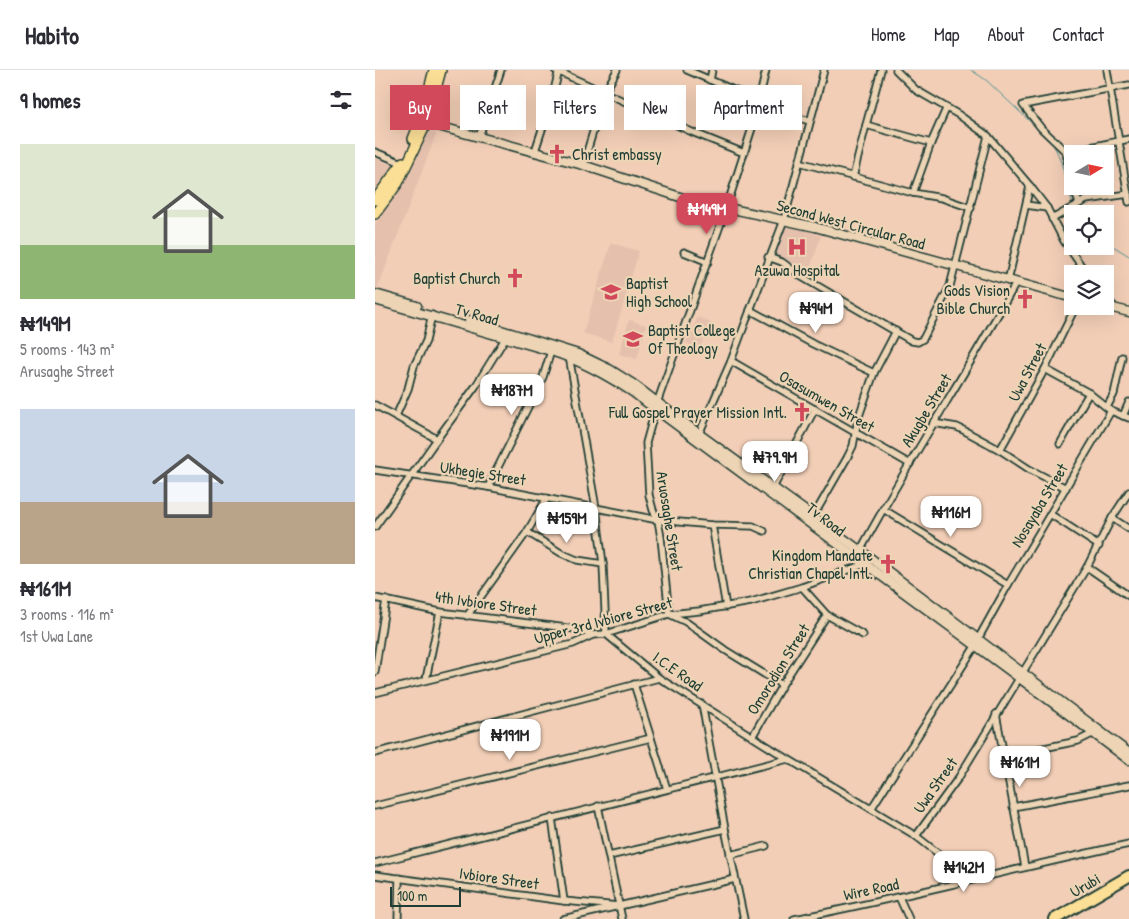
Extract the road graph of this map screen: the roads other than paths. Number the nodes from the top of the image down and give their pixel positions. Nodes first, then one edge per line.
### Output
1 (435, 70) edge
2 (441, 70) edge
3 (501, 70) edge
4 (617, 70) edge
5 (687, 70) edge
6 (712, 70) edge
7 (766, 70) edge
8 (825, 70) edge
9 (881, 70) edge
10 (896, 70) edge
11 (1107, 70) edge
12 (558, 71) edge
13 (710, 80) junction
14 (432, 85) edge
15 (436, 85) edge
16 (589, 85) edge
17 (609, 85) edge
18 (720, 85) edge
19 (762, 85) edge
20 (1129, 85) edge
21 (1110, 89) junction
22 (614, 96) edge
23 (946, 109) junction
24 (802, 118) edge
25 (810, 121) junction
26 (865, 125) junction
27 (450, 129) edge
28 (420, 130) edge
29 (421, 130) edge
30 (594, 130) edge
31 (751, 130) edge
32 (988, 136) junction
33 (479, 137) junction
34 (1129, 138) edge
35 (1119, 140) junction
36 (931, 142) junction
37 (1097, 145) edge
38 (1064, 150) edge
39 (535, 151) junction
40 (375, 152) edge
41 (744, 153) junction
42 (799, 162) junction
43 (402, 163) junction
44 (583, 165) junction
45 (853, 177) junction
46 (1030, 186) junction
47 (913, 193) junction
48 (1128, 194) edge
49 (1076, 195) edge
50 (375, 200) edge
51 (1129, 202) edge
52 (1079, 203) junction
53 (1026, 205) junction
54 (727, 206) junction
55 (971, 208) junction
56 (1047, 208) junction
57 (375, 214) edge
58 (1052, 218) junction
59 (783, 220) junction
60 (684, 252) dead end
61 (768, 257) junction
62 (708, 262) junction
63 (1081, 265) edge
64 (956, 266) junction
65 (1012, 282) junction
66 (375, 294) edge
67 (1064, 296) edge
68 (375, 300) edge
69 (1115, 308) edge
70 (750, 310) junction
71 (1129, 312) edge
72 (432, 315) junction
73 (1072, 315) edge
74 (896, 331) junction
75 (506, 337) junction
76 (551, 351) junction
77 (569, 356) junction
78 (1122, 357) dead end
79 (731, 361) junction
80 (1045, 369) junction
81 (874, 373) junction
82 (1089, 393) junction
83 (1129, 402) edge
84 (375, 405) edge
85 (657, 406) junction
86 (815, 409) junction
87 (1109, 409) junction
88 (395, 416) junction
89 (1126, 417) edge
90 (933, 423) junction
91 (854, 433) junction
92 (699, 434) junction
93 (437, 439) junction
94 (1060, 444) dead end
95 (1000, 450) junction
96 (910, 464) junction
97 (375, 470) edge
98 (412, 476) junction
99 (488, 487) junction
100 (773, 488) junction
101 (1066, 488) junction
102 (1129, 492) edge
103 (547, 498) junction
104 (596, 508) junction
105 (883, 509) junction
106 (1050, 514) junction
107 (813, 517) junction
108 (1112, 518) junction
109 (658, 520) junction
110 (712, 525) junction
111 (375, 527) edge
112 (1129, 529) edge
113 (764, 530) dead end
114 (527, 532) junction
115 (1099, 546) junction
116 (861, 550) junction
117 (603, 564) junction
118 (865, 564) junction
119 (1087, 567) junction
120 (890, 577) junction
121 (1008, 585) junction
122 (802, 587) junction
123 (1129, 596) edge
124 (375, 598) edge
125 (386, 600) junction
126 (726, 607) junction
127 (440, 612) junction
128 (669, 614) junction
129 (827, 615) junction
130 (467, 616) junction
131 (606, 634) junction
132 (863, 635) dead end
133 (593, 636) junction
134 (977, 642) junction
135 (375, 672) edge
136 (1021, 676) junction
137 (659, 678) junction
138 (426, 679) junction
139 (634, 684) junction
140 (782, 685) junction
141 (375, 693) edge
142 (702, 704) junction
143 (996, 714) junction
144 (1094, 733) junction
145 (752, 737) junction
146 (651, 738) junction
147 (375, 753) edge
148 (1129, 753) edge
149 (1004, 756) junction
150 (787, 759) junction
151 (1129, 760) edge
152 (715, 777) junction
153 (1129, 785) edge
154 (667, 789) junction
155 (375, 806) edge
156 (598, 806) junction
157 (1013, 807) junction
158 (871, 809) junction
159 (552, 818) junction
160 (725, 829) junction
161 (916, 836) junction
162 (1129, 844) edge
163 (765, 846) dead end
164 (730, 855) junction
165 (609, 856) junction
166 (375, 863) edge
167 (1025, 867) junction
168 (375, 875) edge
169 (1129, 876) edge
170 (399, 878) junction
171 (735, 879) junction
172 (972, 880) junction
173 (1129, 884) edge
174 (899, 897) junction
175 (565, 901) junction
176 (619, 906) junction
177 (828, 916) edge
178 (398, 919) edge
179 (563, 919) edge
180 (622, 919) edge
181 (744, 919) edge
182 (795, 919) edge
183 (909, 919) edge
184 (1055, 919) edge
185 (1069, 919) edge

1 - 14 main road
2 - 15 main road
3 - 33 street
4 - 17 street
5 - 13 street
6 - 13 street
7 - 19 street, Aruosaghe Street
8 - 25 street
9 - 26 street
10 - 23 street
11 - 21 street
12 - 16 street
12 - 39 street
13 - 18 street
20 - 21 street
21 - 35 street
21 - 38 street
22 - 41 street
23 - 32 street
23 - 36 street
24 - 25 street
25 - 42 street
26 - 36 street
26 - 45 street
27 - 33 street, Second West Circular Road
28 - 43 main road
29 - 57 main road
30 - 44 street
31 - 41 street, Aruosaghe Street
32 - 46 street
32 - 55 street
33 - 39 street, Second West Circular Road
34 - 35 street
35 - 37 street
35 - 48 street
36 - 47 street
39 - 44 street, Second West Circular Road
40 - 43 street
41 - 54 street, Aruosaghe Street
42 - 45 street
42 - 59 street
43 - 50 main road
44 - 54 street, Second West Circular Road
45 - 47 street
46 - 53 street, Akugbe Street
46 - 56 street
47 - 55 street
48 - 51 street
48 - 52 street
49 - 52 street
52 - 58 street
53 - 56 street
53 - 65 street, Akugbe Street
54 - 59 street, Second West Circular Road
54 - 62 street, Aruosaghe Street
55 - 64 street
56 - 58 street
58 - 63 street
59 - 61 street
59 - 64 street, Second West Circular Road
60 - 62 street
61 - 70 street
61 - 74 street
62 - 85 street, Aruosaghe Street
64 - 65 street, Second West Circular Road
64 - 74 street
65 - 67 street, Second West Circular Road
65 - 90 street, Akugbe Street
66 - 85 street, Tv Road
68 - 72 street, Tv Road
69 - 71 street
70 - 79 street
70 - 81 street
72 - 75 street, Tv Road
72 - 88 street
73 - 80 street, Uwa Street
74 - 81 street
75 - 76 street, Tv Road
75 - 93 street
76 - 77 street, Tv Road
76 - 99 street
77 - 85 street, Tv Road
77 - 104 street
78 - 87 street, Nosayaba Street
79 - 86 street, Osasumwen Street
79 - 92 street
80 - 82 street
80 - 95 street, Uwa Street
81 - 91 street
82 - 87 street
82 - 94 street
83 - 89 street
84 - 88 street
85 - 92 street, Tv Road
85 - 109 street, Aruosaghe Street
85 - 118 street, Tv Road
86 - 91 street, Osasumwen Street
86 - 100 street
87 - 89 street
87 - 101 street, Nosayaba Street
88 - 93 street
90 - 95 street
90 - 96 street, Akugbe Street
91 - 96 street, Osasumwen Street
91 - 107 street
92 - 100 street, Tv Road
93 - 98 street
95 - 101 street
96 - 105 street, Akugbe Street
97 - 98 street, Ukhegie Street
98 - 99 street, Ukhegie Street
98 - 111 street
99 - 103 street, Ukhegie Street
100 - 107 street, Tv Road
101 - 106 street, Nosayaba Street
102 - 108 street, Uwa Street
103 - 104 street, Ukhegie Street
103 - 114 street
104 - 109 street, Ukhegie Street
104 - 117 street
105 - 116 street, Akugbe Street
105 - 121 street
106 - 115 street
106 - 121 street, Nosayaba Street
107 - 116 street, Tv Road
108 - 112 street
108 - 115 street, Uwa Street
109 - 110 street, Ukhegie Street
109 - 128 street, Aruosaghe Street
110 - 113 street, Ukhegie Street
110 - 126 street
114 - 117 street
114 - 130 street
115 - 119 street, Uwa Street
116 - 120 street, Tv Road
117 - 131 street
118 - 120 street, Tv Road
118 - 122 street, Upper 3rd Ivbiore Street
119 - 123 street
119 - 136 street, Uwa Street
120 - 134 street, Tv Road
121 - 134 street, Nosayaba Street
122 - 126 street, Upper 3rd Ivbiore Street
122 - 129 street
124 - 125 street, 4th Ivbiore Street
125 - 127 street, 4th Ivbiore Street
125 - 135 street
126 - 128 street, Upper 3rd Ivbiore Street
127 - 130 street, 4th Ivbiore Street
127 - 138 street
128 - 131 street, Upper 3rd Ivbiore Street
128 - 140 street
129 - 132 street
129 - 140 street, Omorodion Street
130 - 133 street, 4th Ivbiore Street
131 - 133 street, Upper 3rd Ivbiore Street
131 - 137 street, I.C.E Road
133 - 138 street, Upper 3rd Ivbiore Street
134 - 136 street, Tv Road
134 - 158 street, Nosayaba Street
136 - 143 street, Uwa Street
136 - 144 street, Tv Road
136 - 148 street, Tv Road
137 - 139 street
137 - 142 street, I.C.E Road
138 - 141 street, Upper 3rd Ivbiore Street
139 - 146 street
139 - 147 street
140 - 145 street, Omorodion Street
142 - 145 street, I.C.E Road
142 - 152 street
143 - 149 street
143 - 161 street, Uwa Street
144 - 149 street
144 - 151 street, Tv Road
145 - 150 street, I.C.E Road
146 - 154 street
146 - 155 street
149 - 157 street
150 - 152 street
150 - 158 street, I.C.E Road
152 - 154 street
152 - 160 street
153 - 157 street
154 - 156 street
156 - 159 street
156 - 165 street
157 - 167 street
158 - 161 street, I.C.E Road
159 - 166 street
159 - 175 street
160 - 164 street
160 - 165 street
161 - 172 street, I.C.E Road
162 - 167 street, Wire Road
163 - 164 street
164 - 171 street
165 - 176 street
167 - 172 street, Wire Road
168 - 170 street, Ivbiore Street
169 - 184 highway, Urubi
170 - 175 street, Ivbiore Street
170 - 178 street
171 - 176 street
171 - 181 street
172 - 174 street, Wire Road
173 - 185 highway, Urubi
174 - 177 street, Wire Road
174 - 183 street
175 - 176 street, Ivbiore Street
176 - 179 street
176 - 180 street
177 - 182 street, Wire Road

